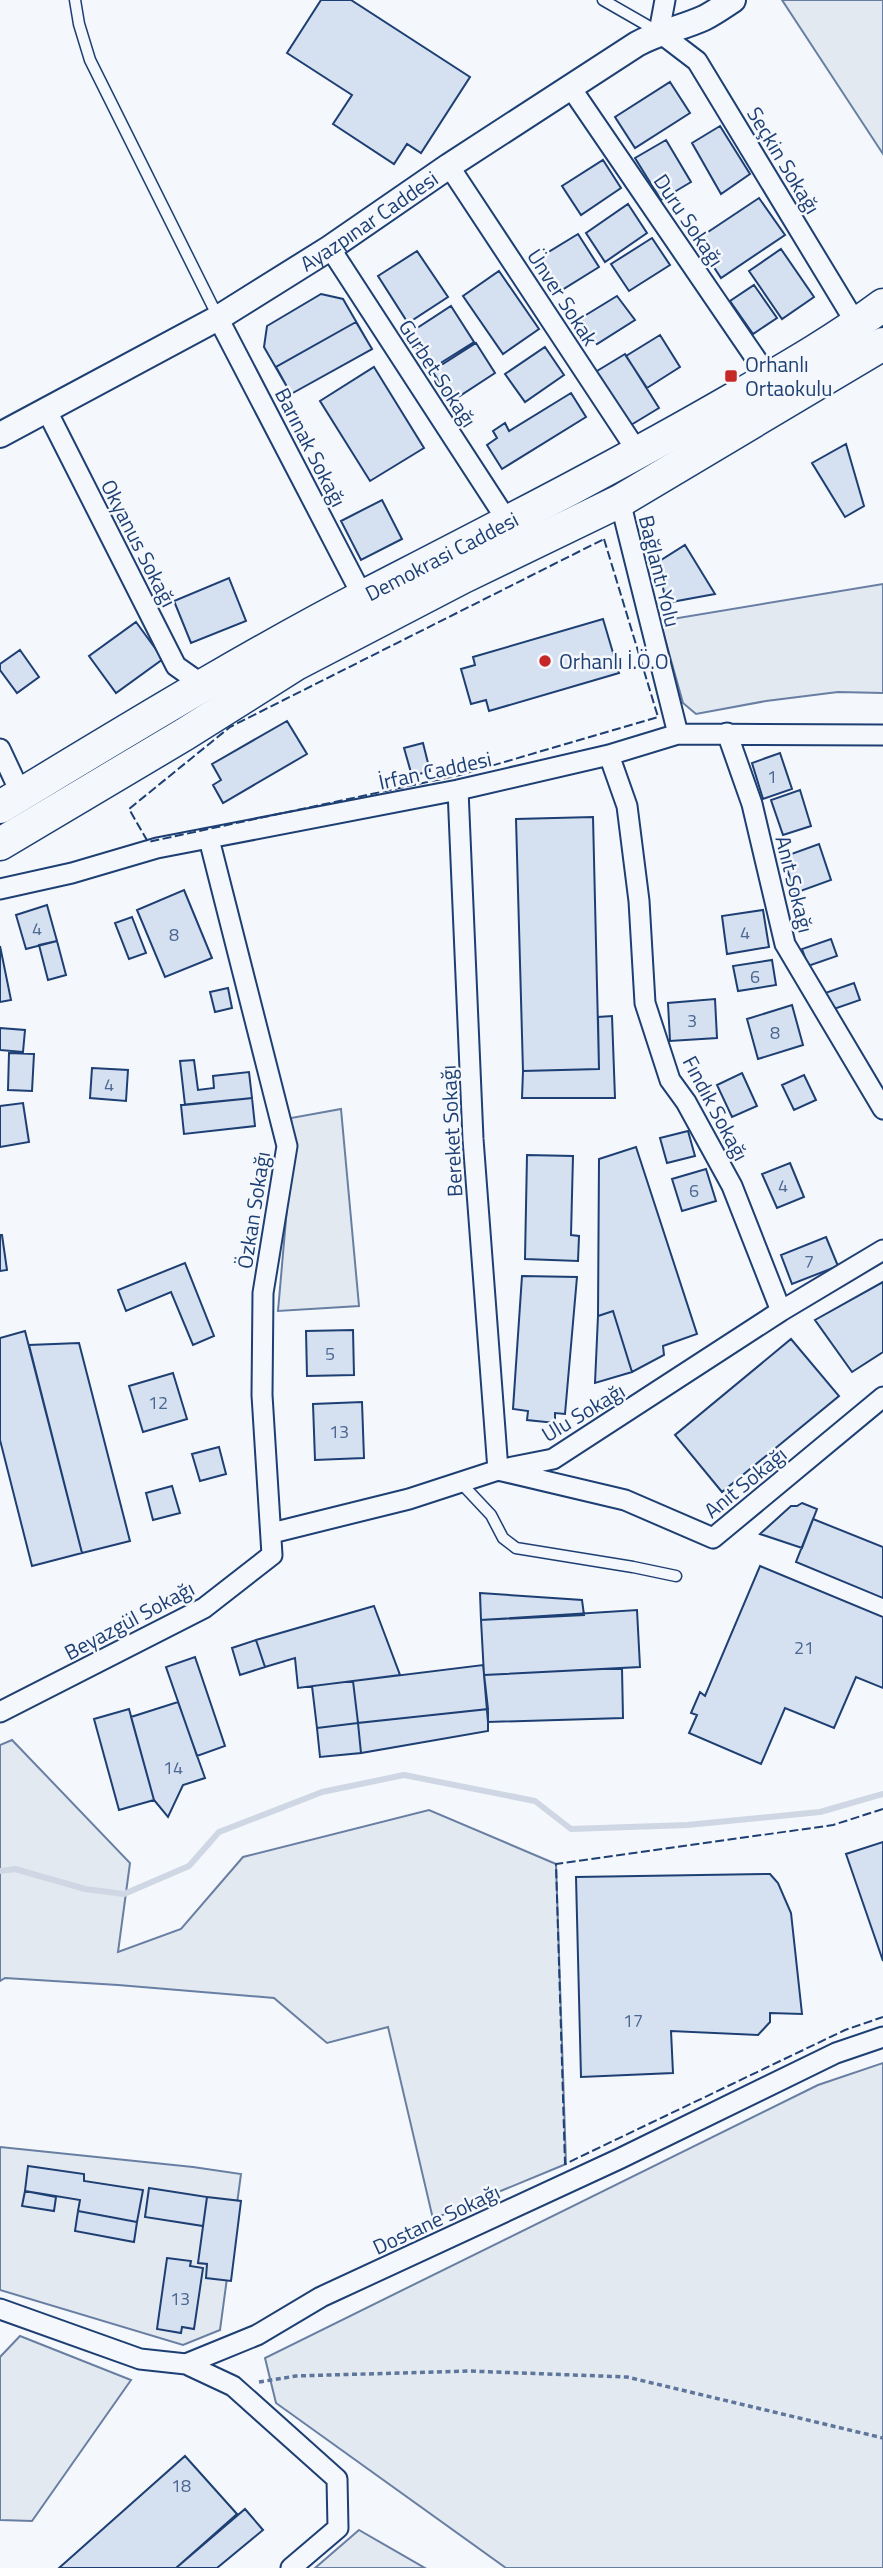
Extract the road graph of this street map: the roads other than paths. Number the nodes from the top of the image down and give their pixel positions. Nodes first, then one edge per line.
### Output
1 (75, 0) edge
2 (603, 0) edge
3 (665, 0) edge
4 (733, 0) edge
5 (659, 32) junction
6 (571, 88) junction
7 (449, 166) junction
8 (330, 248) junction
9 (883, 306) edge
10 (218, 318) junction
11 (857, 324) junction
12 (883, 344) edge
13 (769, 378) junction
14 (47, 411) junction
15 (0, 435) edge
16 (639, 454) junction
17 (620, 501) junction
18 (508, 522) junction
19 (363, 597) junction
20 (203, 685) junction
21 (727, 733) junction
22 (678, 734) junction
23 (883, 735) edge
24 (0, 749) edge
25 (609, 755) junction
26 (457, 790) junction
27 (11, 801) edge
28 (209, 839) junction
29 (0, 844) edge
30 (0, 889) edge
31 (883, 1109) edge
32 (883, 1250) edge
33 (781, 1311) junction
34 (883, 1397) edge
35 (498, 1470) junction
36 (460, 1482) junction
37 (272, 1533) junction
38 (272, 1555) joint
39 (676, 1576) dead end
40 (0, 1712) edge
41 (883, 2037) edge
42 (0, 2309) edge
43 (186, 2364) junction
44 (291, 2568) edge

1 - 10 lane
2 - 5 lane
3 - 5 street
4 - 5 street, Ayazpınar Caddesi
5 - 6 street, Ayazpınar Caddesi
5 - 11 street, Seçkin Sokağı
6 - 7 street, Ayazpınar Caddesi
6 - 13 street, Duru Sokağı
7 - 8 street, Ayazpınar Caddesi
7 - 16 street, Ünver Sokak
8 - 10 street, Ayazpınar Caddesi
8 - 18 street, Gurbet Sokağı
9 - 11 main road, Demokrasi Caddesi
10 - 14 street, Ayazpınar Caddesi
10 - 19 street, Barınak Sokağı
11 - 13 main road, Demokrasi Caddesi
12 - 17 main road, Demokrasi Caddesi
13 - 16 main road, Demokrasi Caddesi
14 - 15 street, Ayazpınar Caddesi
14 - 20 street, Okyanus Sokağı
16 - 18 main road, Demokrasi Caddesi
17 - 22 street, Bağlantı Yolu
17 - 29 main road, Demokrasi Caddesi
18 - 19 main road, Demokrasi Caddesi
19 - 20 main road, Demokrasi Caddesi
20 - 27 main road, Demokrasi Caddesi
21 - 22 street, İrfan Caddesi
21 - 23 street, İrfan Caddesi
21 - 31 street, Anıt Sokağı
22 - 25 street, İrfan Caddesi
24 - 27 street
25 - 26 street, İrfan Caddesi
25 - 33 street, Fındık Sokağı
26 - 28 street, İrfan Caddesi
26 - 35 street, Bereket Sokağı
28 - 30 street, İrfan Caddesi
28 - 37 street, Özkan Sokağı
32 - 33 street, Ulu Sokağı
33 - 35 street, Ulu Sokağı
34 - 35 street, Anıt Sokağı
35 - 36 street, Ulu Sokağı
36 - 37 street, Ulu Sokağı
36 - 39 lane
37 - 38 street, Özkan Sokağı
38 - 40 street, Beyazgül Sokağı
41 - 43 street, Dostane Sokağı
42 - 43 street, Dostane Sokağı
43 - 44 street

